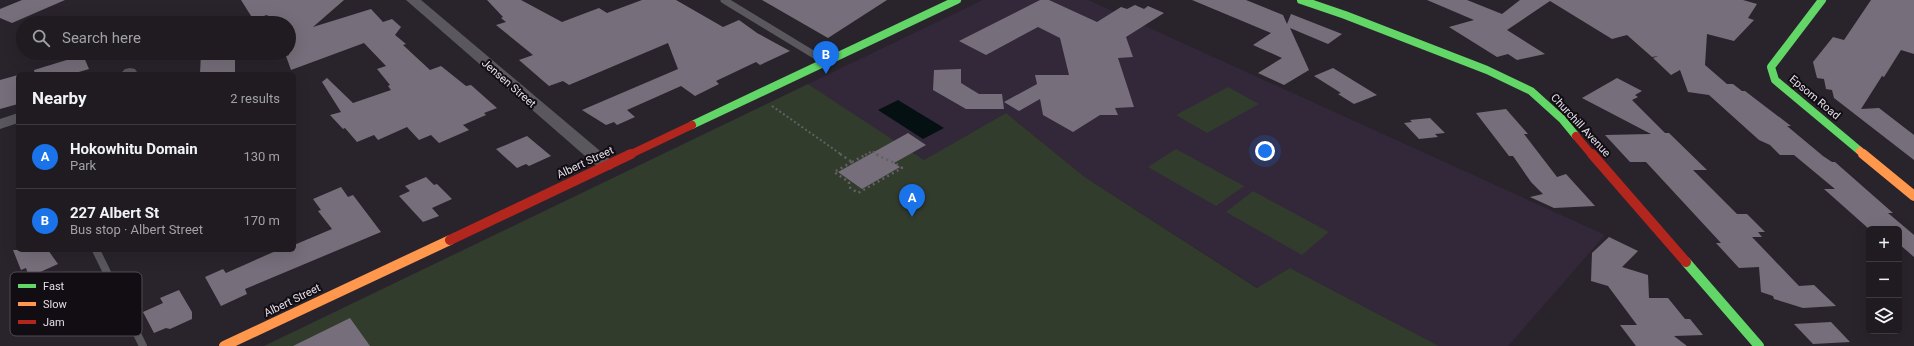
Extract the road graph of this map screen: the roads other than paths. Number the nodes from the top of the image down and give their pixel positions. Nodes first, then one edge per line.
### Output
1 (413, 0) edge
2 (724, 0) edge
3 (957, 0) edge
4 (1301, 0) edge
5 (1822, 0) edge
6 (826, 62) junction
7 (16, 119) edge
8 (0, 124) edge
9 (606, 165) junction
10 (1914, 196) edge
11 (97, 252) edge
12 (107, 272) edge
13 (138, 336) edge
14 (143, 346) edge
15 (224, 346) edge
16 (1759, 346) edge

1 - 9 street, Jensen Street
2 - 6 lane
3 - 6 street, Albert Street
4 - 16 street, Churchill Avenue
5 - 10 street, Epsom Road
6 - 9 street, Albert Street
7 - 8 street
9 - 15 street, Albert Street
11 - 12 lane
13 - 14 lane

